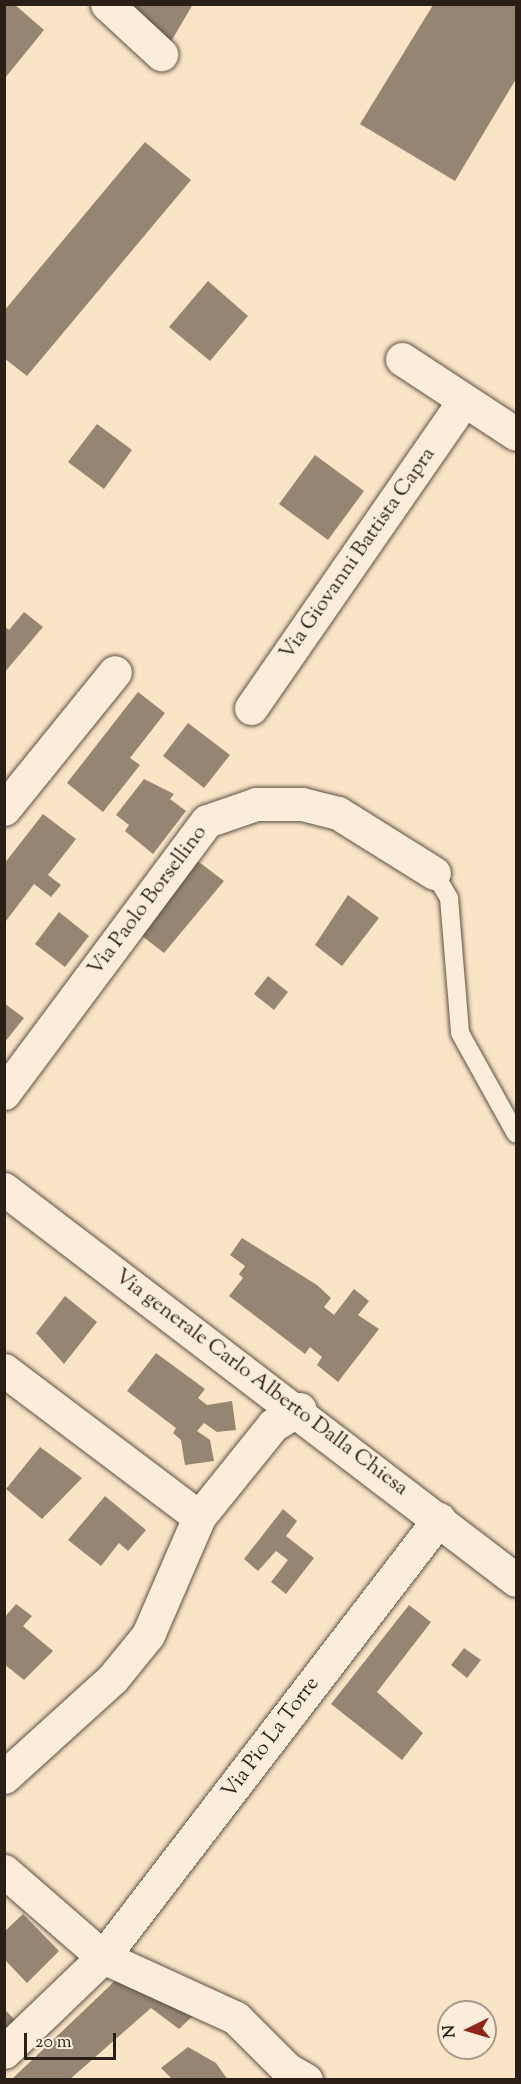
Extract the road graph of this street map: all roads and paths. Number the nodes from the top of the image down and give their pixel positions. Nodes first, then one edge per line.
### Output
1 (107, 4) edge
2 (161, 54) dead end
3 (402, 359) dead end
4 (464, 400) junction
5 (516, 434) edge
6 (115, 672) dead end
7 (251, 708) dead end
8 (4, 809) edge
9 (434, 873) joint
10 (4, 1093) edge
11 (516, 1134) edge
12 (4, 1189) edge
13 (4, 1370) edge
14 (300, 1409) junction
15 (199, 1517) junction
16 (438, 1519) junction
17 (516, 1580) edge
18 (4, 1777) edge
19 (4, 1871) edge
20 (103, 1957) junction
21 (4, 2052) edge
22 (290, 2076) edge

1 - 2 street
3 - 4 street
4 - 5 street
4 - 7 street, Via Giovanni Battista Capra
6 - 8 street
9 - 10 street, Via Paolo Borsellino
9 - 11 lane
12 - 14 street, Via generale Carlo Alberto Dalla Chiesa
13 - 15 street
14 - 15 street
14 - 16 street, Via generale Carlo Alberto Dalla Chiesa
15 - 18 street
16 - 17 street, Via generale Carlo Alberto Dalla Chiesa
16 - 20 street, Via Pio La Torre
19 - 20 street
20 - 21 street, Via Pio La Torre
20 - 22 street

